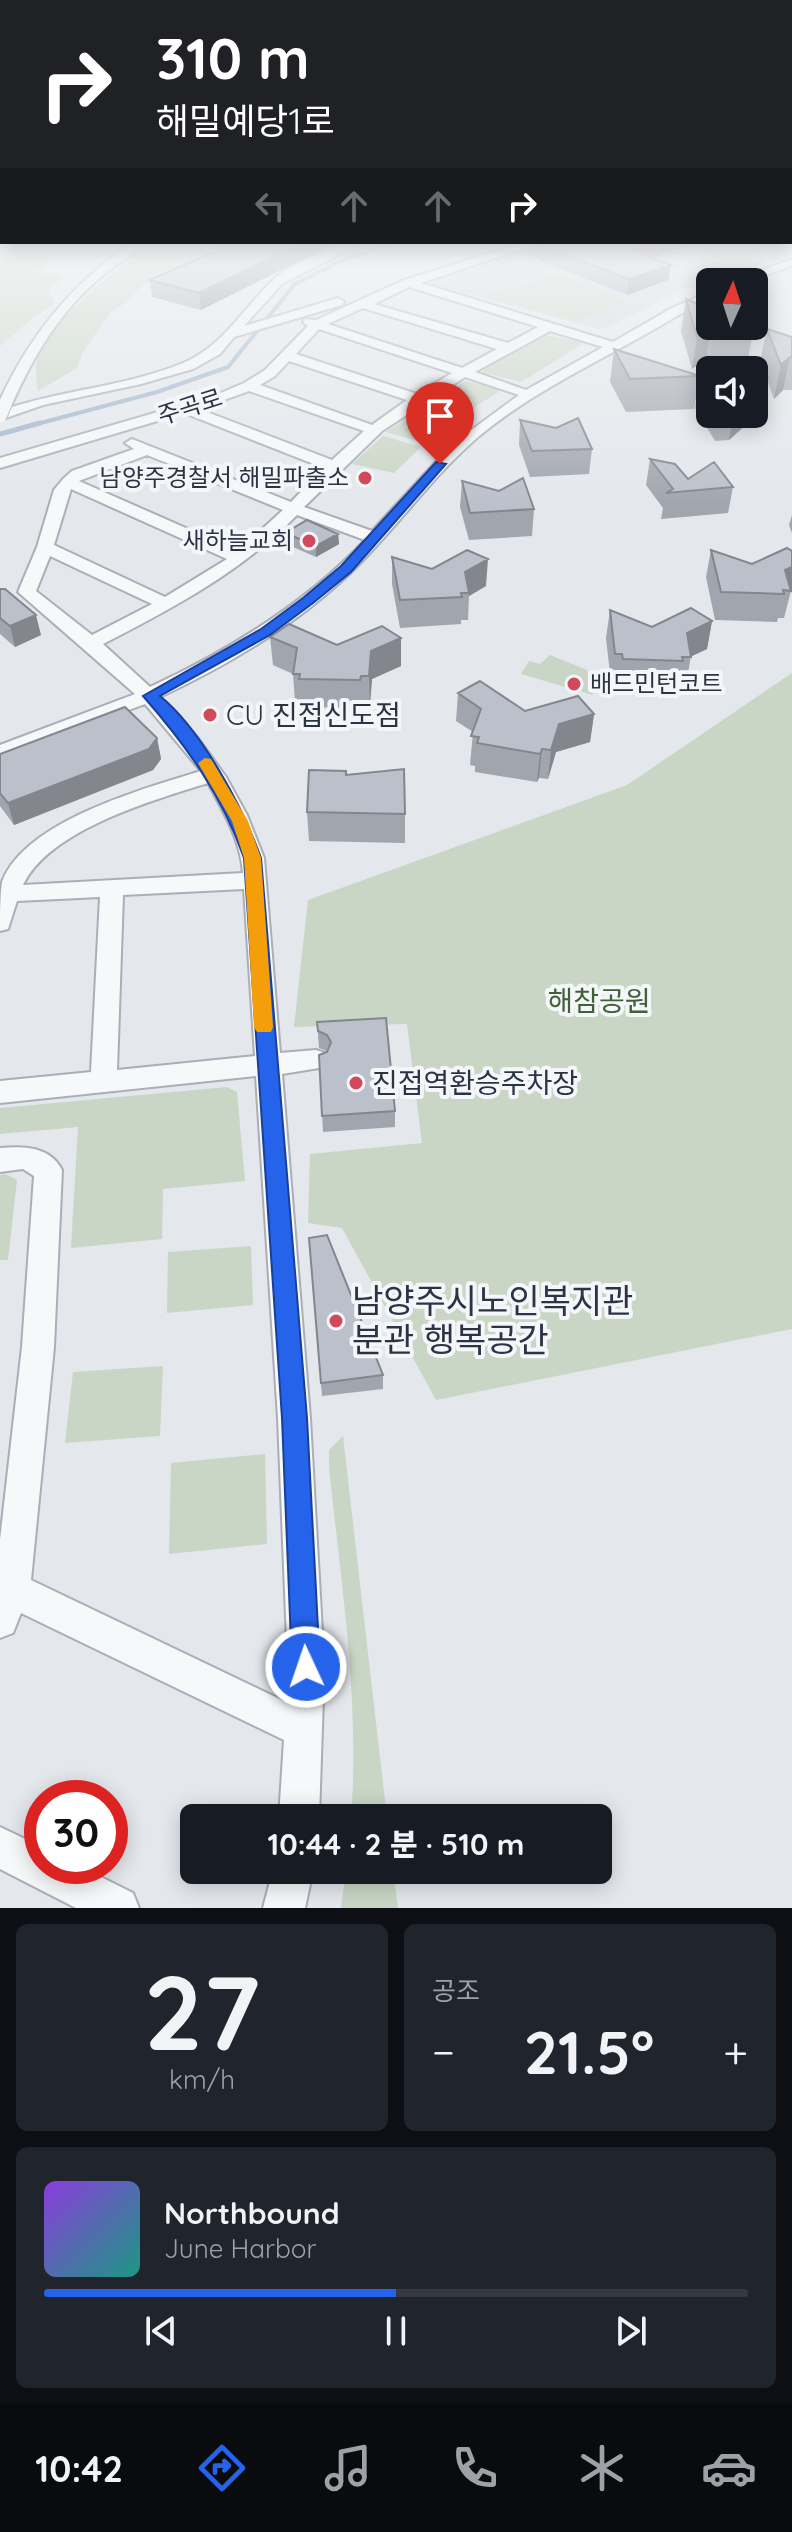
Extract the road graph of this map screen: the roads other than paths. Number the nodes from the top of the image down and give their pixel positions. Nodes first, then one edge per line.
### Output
1 (47, 327) edge
2 (241, 327) edge
3 (256, 327) edge
4 (314, 327) edge
5 (322, 327) edge
6 (439, 327) edge
7 (548, 327) edge
8 (553, 327) edge
9 (639, 327) edge
10 (236, 333) junction
11 (610, 345) junction
12 (509, 348) junction
13 (289, 356) junction
14 (463, 373) junction
15 (249, 386) junction
16 (520, 391) junction
17 (418, 399) junction
18 (186, 409) junction
19 (2, 412) edge
20 (374, 430) junction
21 (108, 432) junction
22 (146, 450) junction
23 (0, 463) edge
24 (335, 467) junction
25 (68, 482) junction
26 (294, 509) junction
27 (368, 536) junction
28 (45, 547) junction
29 (240, 558) junction
30 (166, 604) junction
31 (91, 643) junction
32 (144, 690) junction
33 (0, 739) edge
34 (0, 752) edge
35 (212, 775) junction
36 (256, 880) junction
37 (112, 889) junction
38 (7, 894) junction
39 (0, 923) edge
40 (316, 1060) edge
41 (266, 1065) junction
42 (104, 1080) junction
43 (0, 1092) edge
44 (0, 1160) edge
45 (4, 1598) edge
46 (305, 1731) junction
47 (300, 1804) edge
48 (0, 1847) edge
49 (290, 1884) edge
50 (118, 1908) edge
51 (284, 1908) edge

1 - 19 street
2 - 10 street
3 - 10 street
4 - 13 street, 주곡로
5 - 14 street
6 - 12 street
7 - 12 street
8 - 11 street
9 - 11 street
10 - 19 street
11 - 16 street
11 - 27 street
12 - 14 street
13 - 15 street, 주곡로
13 - 17 street
14 - 16 street
14 - 17 street
15 - 18 street, 주곡로
15 - 20 street
16 - 27 street
17 - 20 street
18 - 21 street, 주곡로
18 - 24 street
20 - 24 street
21 - 22 street
21 - 23 street, 주곡로
22 - 25 street
22 - 26 street
24 - 26 street
25 - 28 street
25 - 29 street
26 - 27 street
26 - 29 street
27 - 32 street
28 - 30 street
28 - 31 street
29 - 30 street
30 - 31 street
31 - 32 street
32 - 33 street
32 - 34 street
32 - 35 street
35 - 36 street
35 - 38 street
36 - 37 street
36 - 41 street
37 - 38 street
37 - 42 street
38 - 39 street
40 - 41 street
41 - 42 street
41 - 46 street
42 - 43 street
44 - 45 street
45 - 46 street
46 - 47 street
48 - 50 street
49 - 51 street

